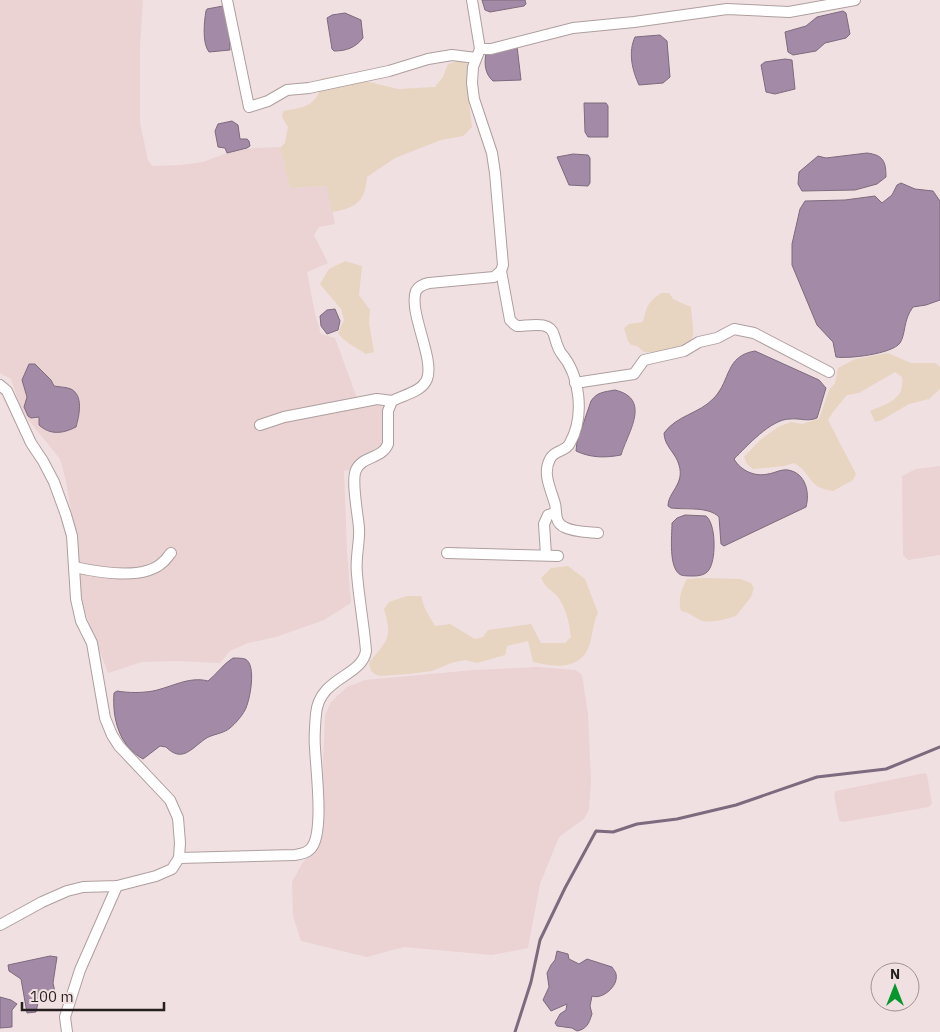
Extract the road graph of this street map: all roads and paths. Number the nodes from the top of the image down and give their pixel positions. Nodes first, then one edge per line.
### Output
1 (227, 0) edge
2 (472, 0) edge
3 (855, 0) edge
4 (478, 54) junction
5 (501, 271) junction
6 (829, 372) dead end
7 (576, 383) junction
8 (0, 385) edge
9 (392, 402) junction
10 (260, 425) dead end
11 (555, 513) junction
12 (598, 533) dead end
13 (171, 553) dead end
14 (447, 553) dead end
15 (546, 555) junction
16 (558, 556) dead end
17 (74, 567) junction
18 (179, 858) junction
19 (117, 886) junction
20 (0, 925) edge
21 (67, 1032) edge

1 - 4 street
2 - 4 street
3 - 4 street
4 - 5 street
5 - 7 street
5 - 9 street
6 - 7 street
7 - 11 street
8 - 17 street
9 - 10 street
9 - 18 street
11 - 12 street
11 - 15 street
13 - 17 street
14 - 15 street
15 - 16 street
17 - 18 street
18 - 19 street
19 - 20 street
19 - 21 street

